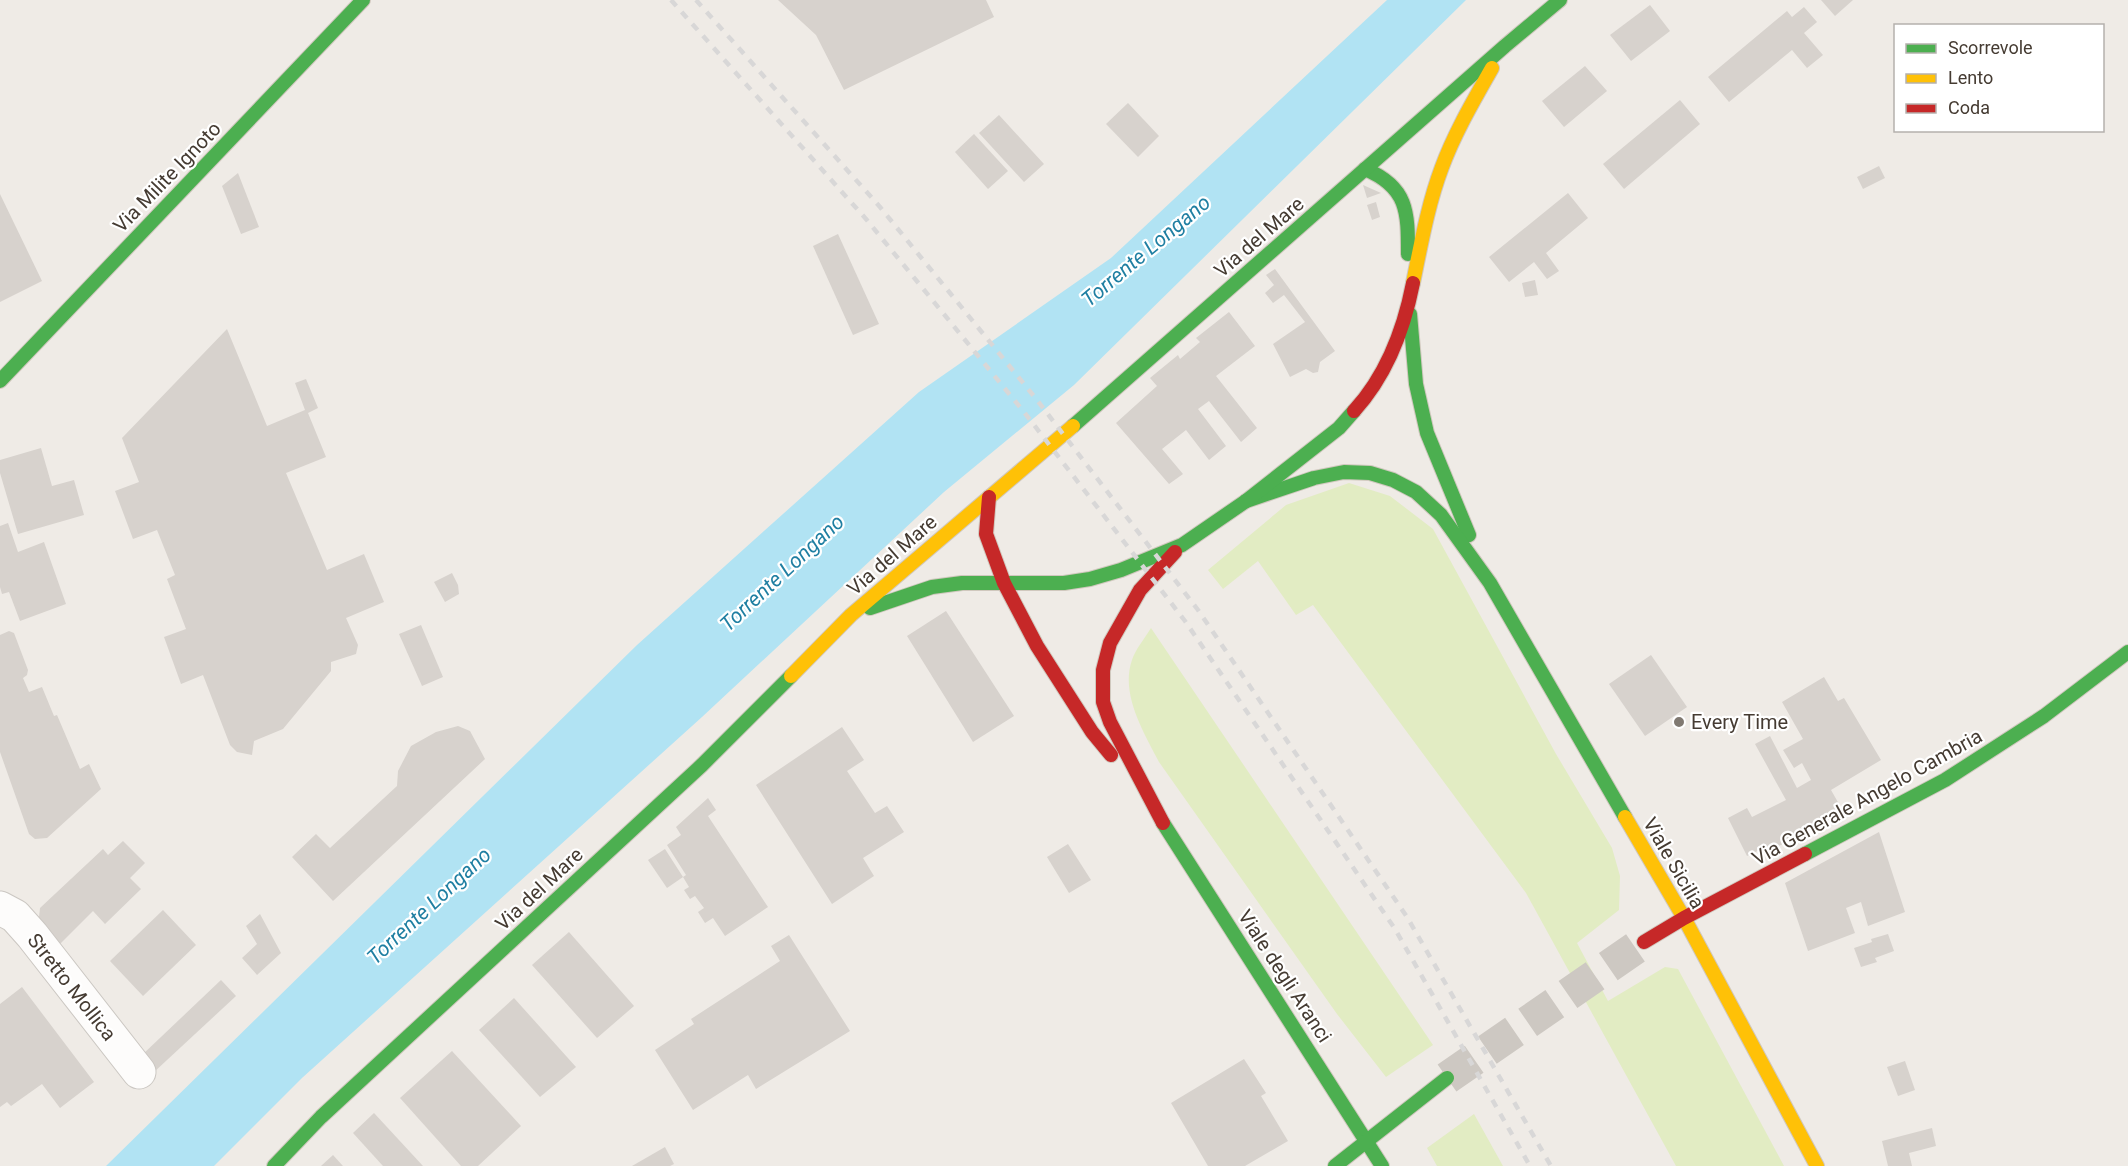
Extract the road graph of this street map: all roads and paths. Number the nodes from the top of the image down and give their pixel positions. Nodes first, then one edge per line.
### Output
1 (363, 0) edge
2 (1560, 0) edge
3 (1505, 46) junction
4 (1365, 169) junction
5 (1409, 303) junction
6 (0, 381) edge
7 (989, 497) junction
8 (1246, 501) junction
9 (1182, 545) junction
10 (1004, 583) junction
11 (1490, 583) junction
12 (851, 615) junction
13 (2128, 652) edge
14 (1154, 808) junction
15 (0, 908) edge
16 (1684, 918) junction
17 (1644, 942) tunnel mouth
18 (139, 1072) dead end
19 (1447, 1078) tunnel mouth
20 (1368, 1142) junction
21 (274, 1166) edge
22 (1335, 1166) edge
23 (1382, 1166) edge
24 (1817, 1166) edge

1 - 6 street, Via Milite Ignoto
2 - 3 street, Via del Mare
3 - 4 street, Via del Mare
3 - 5 street
4 - 5 street
4 - 7 street, Via del Mare
5 - 8 street
5 - 11 street
7 - 10 street
7 - 12 street, Via del Mare
8 - 9 street
8 - 11 street
9 - 10 street
9 - 14 street
10 - 12 street
10 - 14 street
11 - 16 street, Viale Sicilia
12 - 21 street, Via del Mare
13 - 16 street, Via Generale Angelo Cambria
14 - 20 street, Viale degli Aranci
15 - 18 street, Stretto Mollica
16 - 17 street, Via Generale Angelo Cambria
16 - 24 street, Viale Sicilia
19 - 20 street
20 - 22 street
20 - 23 street, Viale degli Aranci

